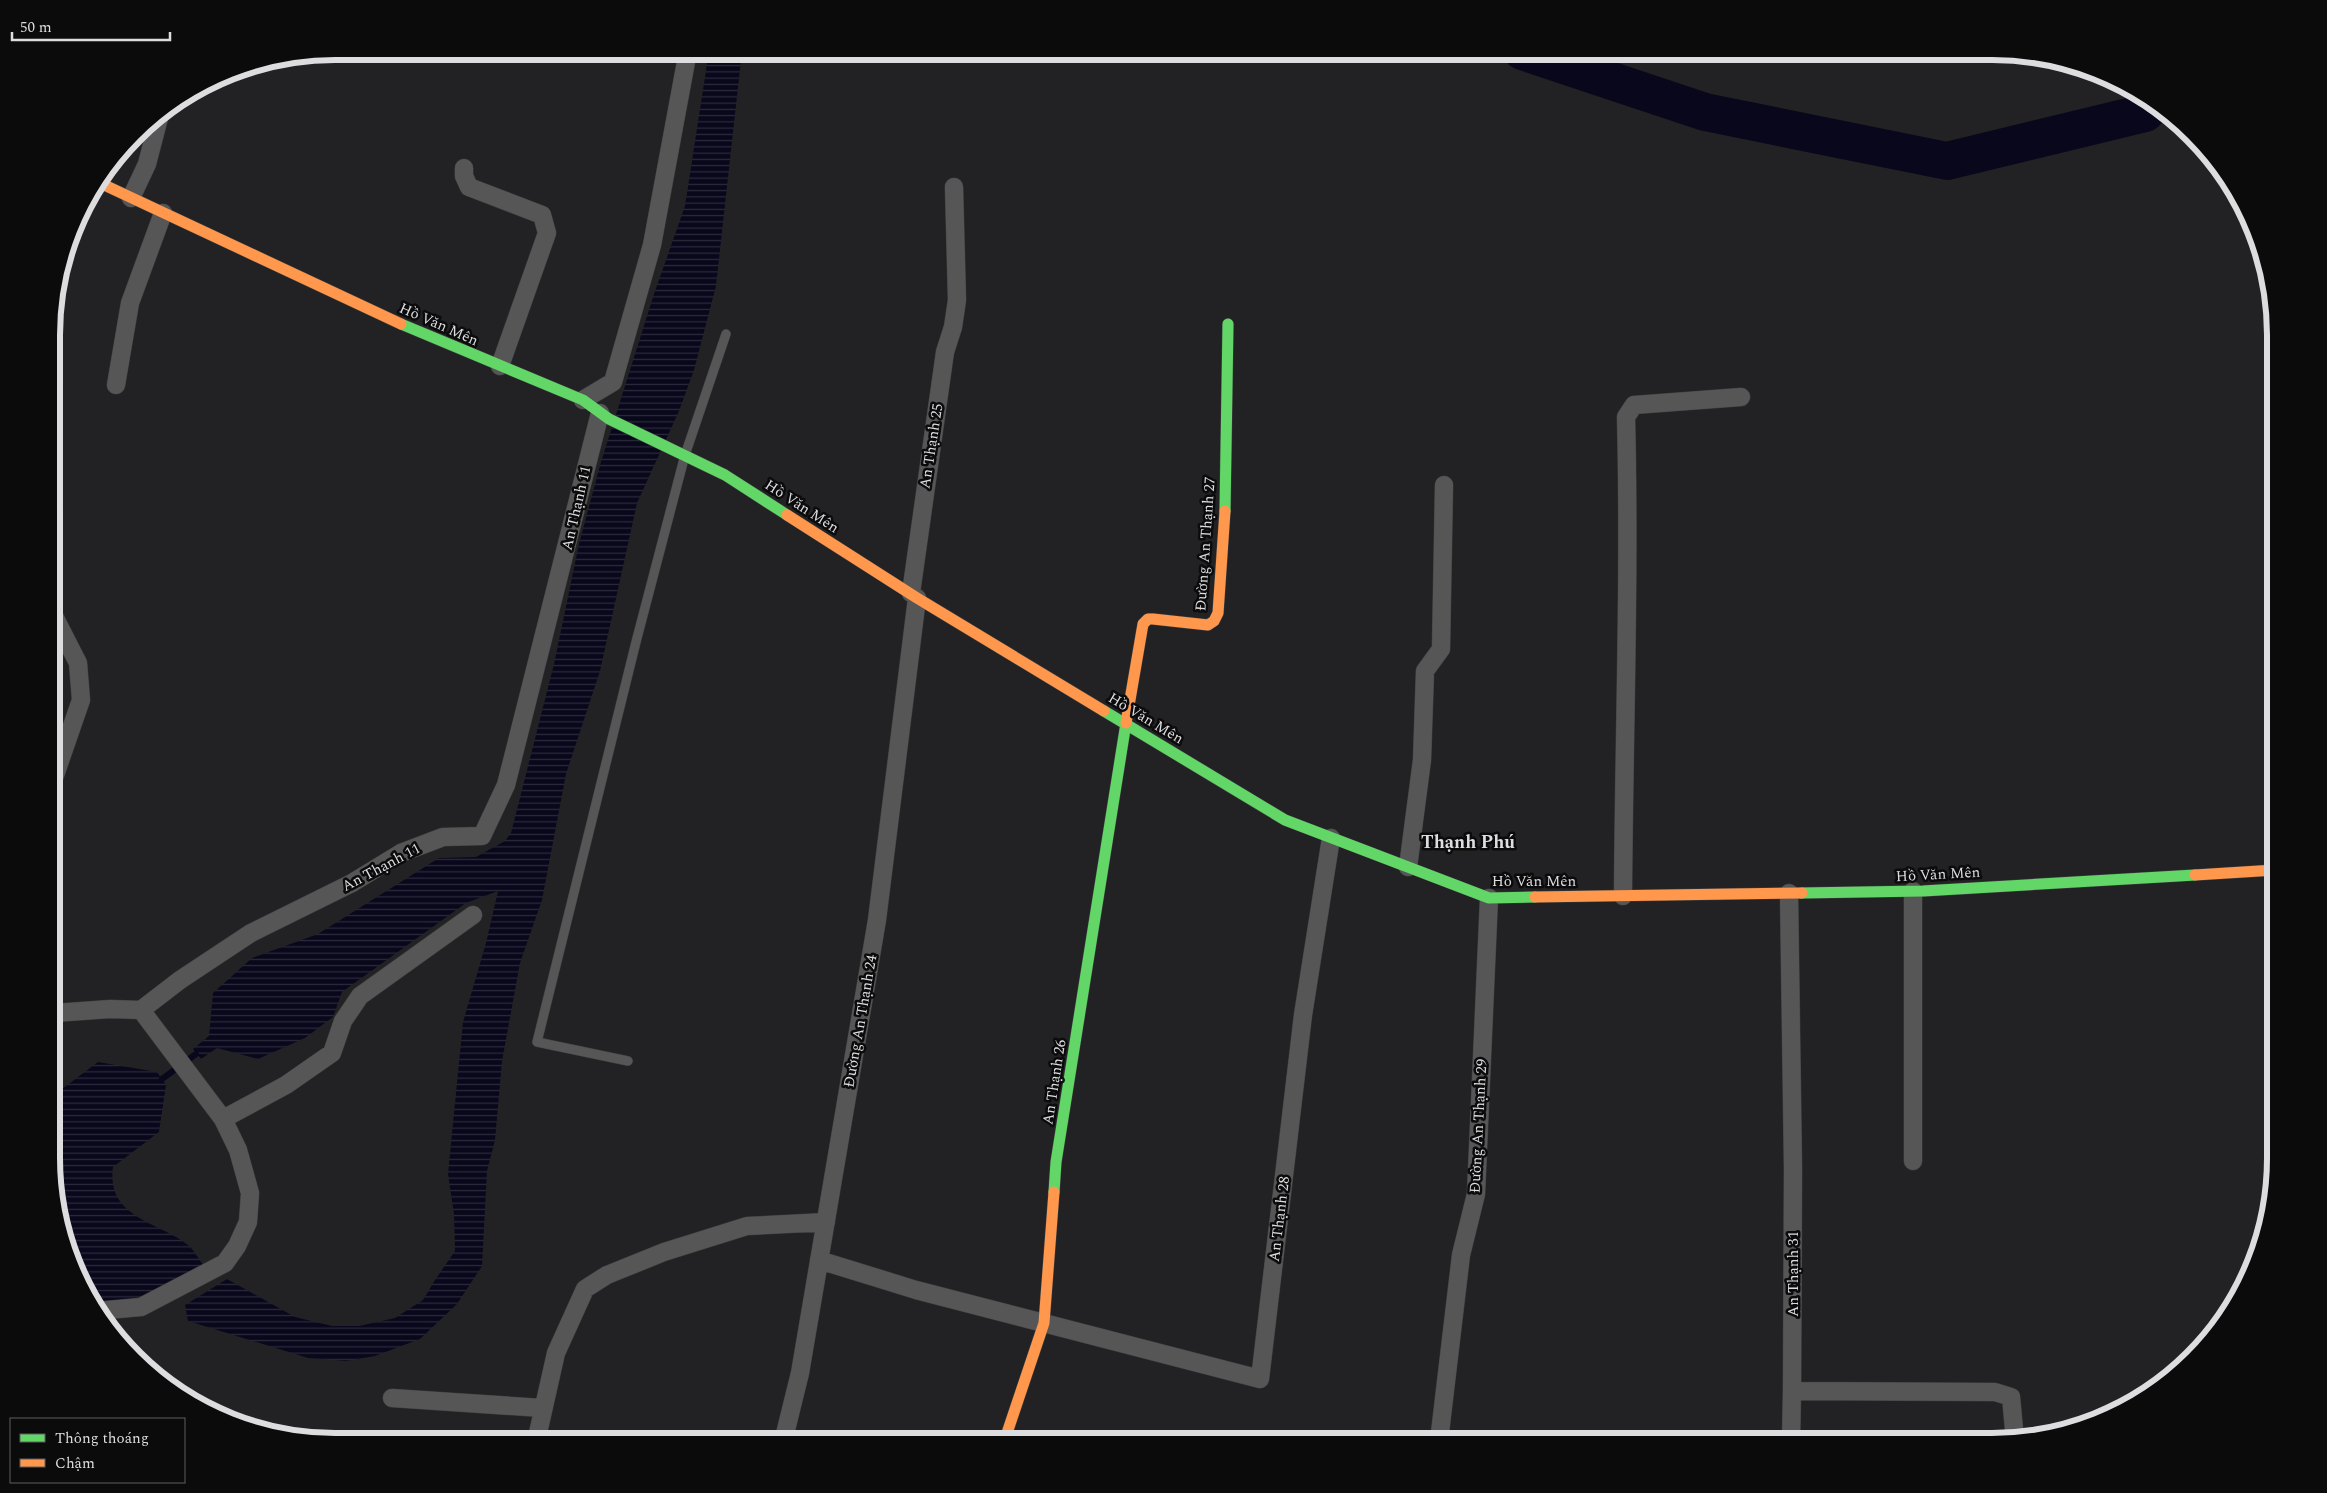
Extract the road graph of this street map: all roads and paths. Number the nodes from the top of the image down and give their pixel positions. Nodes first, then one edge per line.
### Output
1 (686, 60) edge
2 (157, 125) edge
3 (464, 168) dead end
4 (104, 185) edge
5 (954, 187) dead end
6 (131, 198) junction
7 (163, 213) junction
8 (1228, 324) dead end
9 (726, 334) dead end
10 (500, 366) junction
11 (116, 385) dead end
12 (1741, 398) dead end
13 (582, 400) junction
14 (605, 416) junction
15 (685, 455) junction
16 (1444, 485) dead end
17 (914, 596) junction
18 (60, 628) edge
19 (1125, 723) junction
20 (60, 761) edge
21 (1331, 838) junction
22 (1408, 867) junction
23 (2267, 870) edge
24 (1913, 891) junction
25 (1789, 893) junction
26 (1623, 896) junction
27 (1489, 898) junction
28 (473, 916) dead end
29 (141, 1010) junction
30 (60, 1013) edge
31 (628, 1061) dead end
32 (223, 1119) junction
33 (1913, 1161) dead end
34 (826, 1222) junction
35 (819, 1260) junction
36 (106, 1310) edge
37 (1044, 1323) junction
38 (1792, 1391) junction
39 (392, 1398) dead end
40 (542, 1408) junction
41 (2014, 1432) edge
42 (538, 1433) edge
43 (785, 1433) edge
44 (1007, 1433) edge
45 (1440, 1433) edge
46 (1791, 1433) edge

1 - 13 street
2 - 6 street
3 - 10 street
4 - 6 street, Hồ Văn Mên
5 - 17 street, An Thạnh 25
6 - 7 street, Hồ Văn Mên
7 - 10 street, Hồ Văn Mên
7 - 11 street
8 - 19 street, Đường An Thạnh 27
9 - 15 lane
10 - 13 street, Hồ Văn Mên
12 - 26 street
13 - 14 street, Hồ Văn Mên
14 - 15 street, Hồ Văn Mên
14 - 29 street, An Thạnh 11
15 - 17 street, Hồ Văn Mên
15 - 31 lane
16 - 22 street
17 - 19 street, Hồ Văn Mên
17 - 34 street, Đường An Thạnh 24
18 - 20 street
19 - 21 street, Hồ Văn Mên
19 - 37 street, An Thạnh 26
21 - 22 street, Hồ Văn Mên
21 - 37 street, An Thạnh 28
22 - 27 street, Hồ Văn Mên
23 - 24 street, Hồ Văn Mên
24 - 25 street, Hồ Văn Mên
24 - 33 street
25 - 26 street, Hồ Văn Mên
25 - 38 street, An Thạnh 31
26 - 27 street, Hồ Văn Mên
27 - 45 street, Đường An Thạnh 29
28 - 32 street
29 - 30 street
29 - 32 street
32 - 36 street
34 - 35 street, Đường An Thạnh 24
34 - 40 street
35 - 37 street
35 - 43 street, Đường An Thạnh 24
37 - 44 street, An Thạnh 26
38 - 41 street
38 - 46 street, An Thạnh 31
39 - 40 street
40 - 42 street

